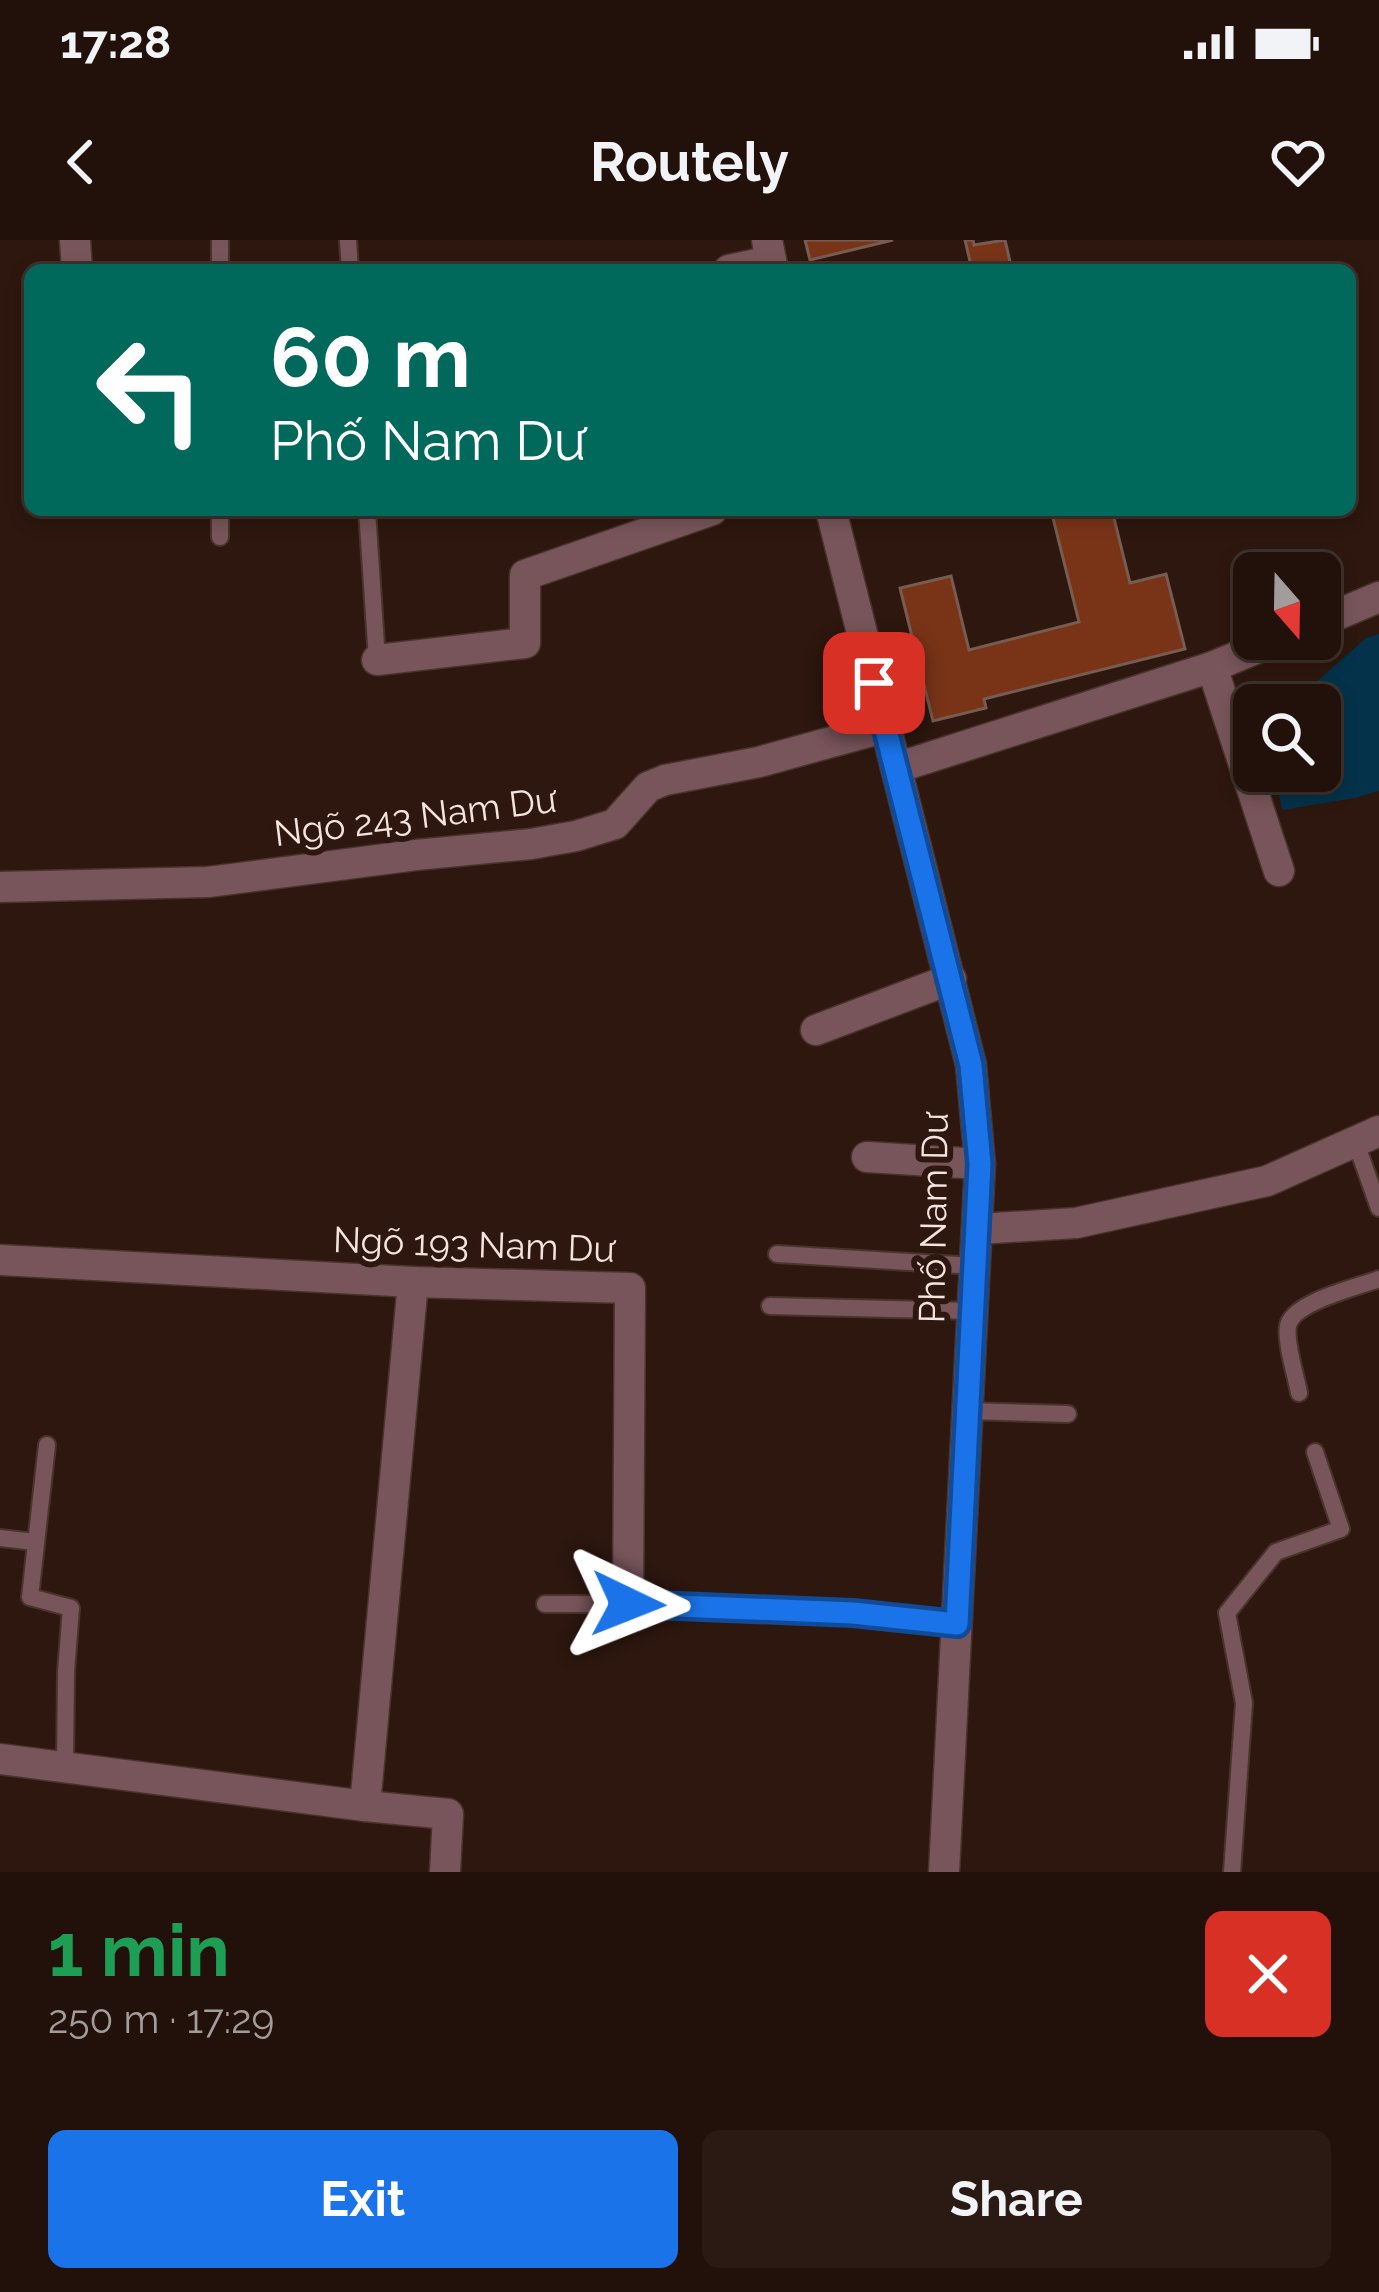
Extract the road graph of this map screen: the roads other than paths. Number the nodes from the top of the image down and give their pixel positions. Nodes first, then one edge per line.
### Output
1 (220, 516) edge
2 (367, 516) edge
3 (695, 516) edge
4 (833, 516) edge
5 (220, 537) dead end
6 (1379, 598) edge
7 (1341, 613) edge
8 (1233, 658) edge
9 (377, 660) joint
10 (1211, 667) junction
11 (886, 727) junction
12 (896, 768) junction
13 (1279, 871) dead end
14 (0, 887) edge
15 (951, 979) junction
16 (816, 1030) dead end
17 (1368, 1137) edge
18 (867, 1157) dead end
19 (980, 1164) junction
20 (1379, 1208) edge
21 (979, 1229) junction
22 (777, 1254) dead end
23 (0, 1260) edge
24 (975, 1266) junction
25 (1379, 1279) edge
26 (413, 1282) junction
27 (770, 1306) dead end
28 (973, 1311) junction
29 (1299, 1393) dead end
30 (968, 1411) junction
31 (1069, 1414) dead end
32 (47, 1445) dead end
33 (1315, 1453) dead end
34 (0, 1538) edge
35 (35, 1542) junction
36 (545, 1604) dead end
37 (628, 1604) junction
38 (957, 1624) junction
39 (0, 1759) edge
40 (65, 1767) junction
41 (365, 1806) junction
42 (446, 1872) edge
43 (944, 1872) edge
44 (1232, 1872) edge

1 - 5 lane
2 - 9 lane
3 - 9 street
4 - 11 street, Phố Nam Dư
6 - 7 street
8 - 10 street
10 - 12 street
10 - 13 street
11 - 12 street, Phố Nam Dư
11 - 14 street, Ngõ 243 Nam Dư
12 - 15 street, Phố Nam Dư
15 - 16 street
15 - 19 street, Phố Nam Dư
17 - 20 lane
17 - 21 street
18 - 19 street
19 - 21 street, Phố Nam Dư
21 - 24 street, Phố Nam Dư
22 - 24 lane
23 - 26 street, Ngõ 193 Nam Dư
24 - 28 street, Phố Nam Dư
25 - 29 lane
26 - 37 street, Ngõ 193 Nam Dư
26 - 41 street
27 - 28 lane
28 - 30 street, Phố Nam Dư
30 - 31 lane
30 - 38 street, Phố Nam Dư
32 - 35 lane
33 - 44 lane
34 - 35 lane
35 - 40 lane
36 - 37 lane
37 - 38 lane
38 - 43 street, Phố Nam Dư
39 - 40 street
40 - 41 street
41 - 42 street

